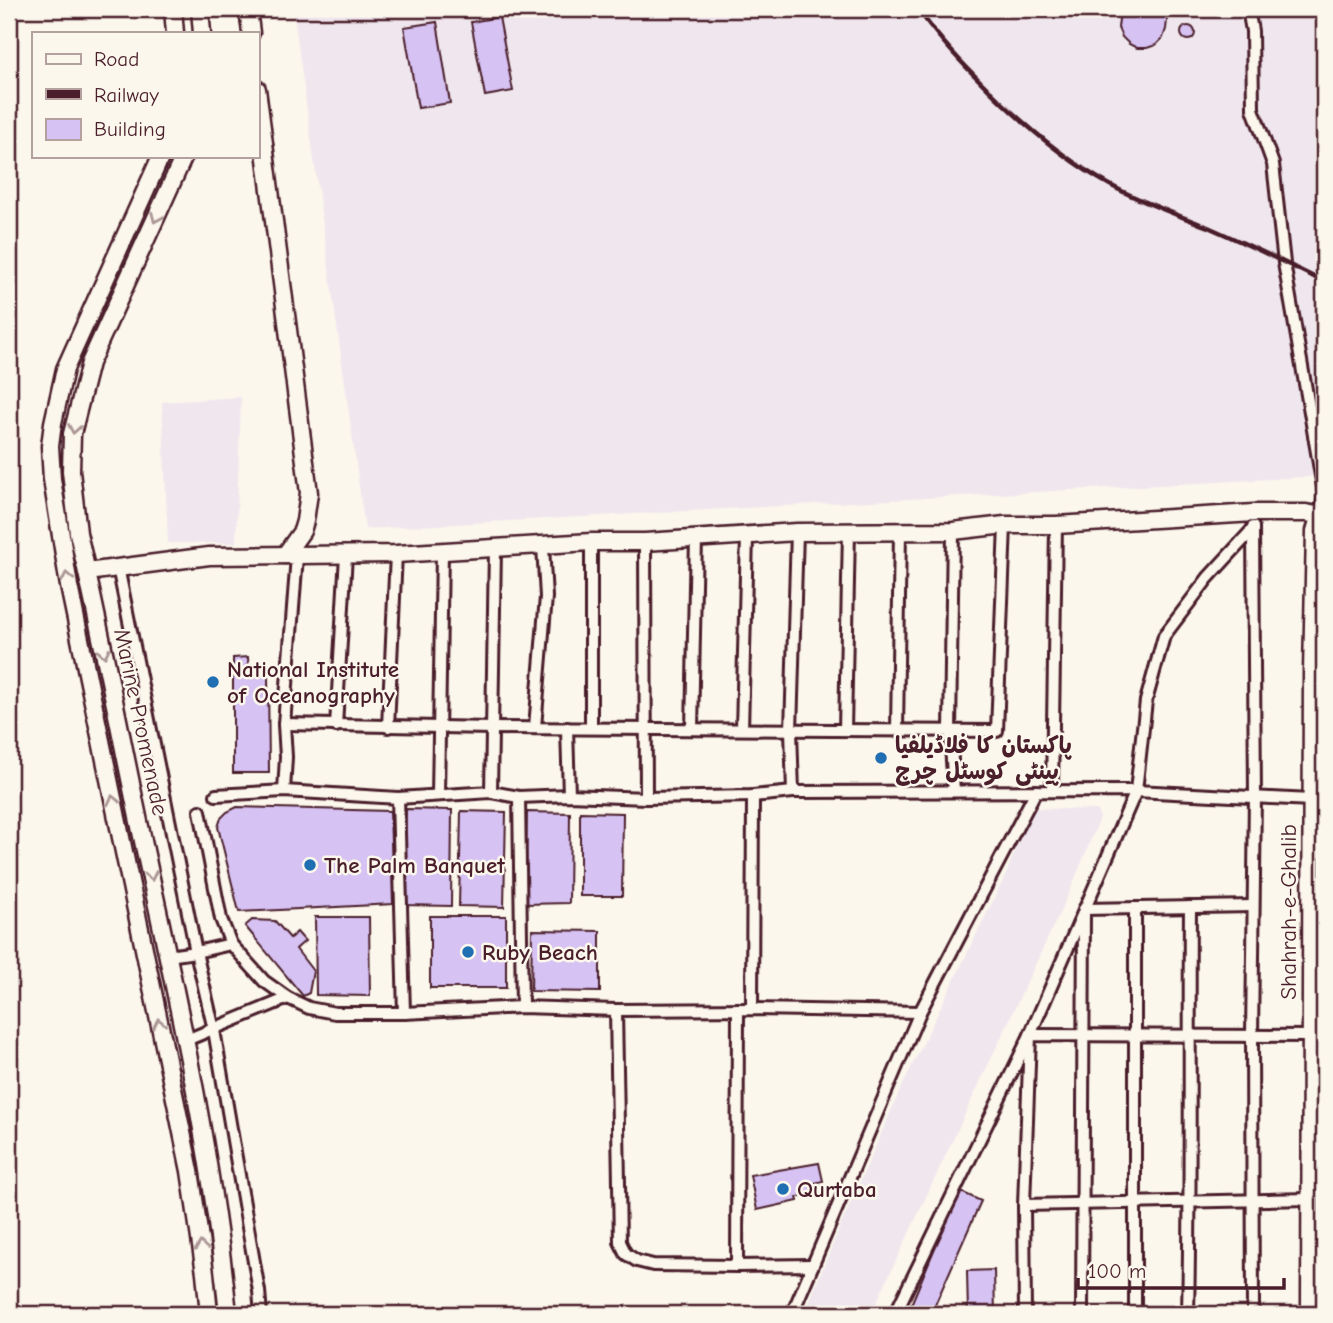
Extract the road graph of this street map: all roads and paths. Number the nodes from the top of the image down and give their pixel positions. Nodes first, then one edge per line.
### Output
1 (173, 9) edge
2 (200, 9) edge
3 (248, 9) edge
4 (1248, 9) edge
5 (175, 32) edge
6 (202, 32) edge
7 (251, 32) edge
8 (259, 105) edge
9 (160, 158) edge
10 (183, 158) edge
11 (1320, 519) edge
12 (1253, 521) junction
13 (1005, 525) junction
14 (1056, 525) junction
15 (849, 530) junction
16 (900, 531) junction
17 (953, 531) junction
18 (797, 532) junction
19 (747, 536) junction
20 (696, 538) junction
21 (591, 542) junction
22 (645, 542) junction
23 (543, 545) junction
24 (495, 548) junction
25 (442, 552) junction
26 (396, 554) junction
27 (346, 555) junction
28 (291, 556) junction
29 (118, 567) junction
30 (87, 572) junction
31 (284, 724) junction
32 (336, 726) junction
33 (388, 727) junction
34 (439, 727) junction
35 (534, 727) junction
36 (492, 728) junction
37 (567, 728) junction
38 (592, 728) junction
39 (645, 728) junction
40 (692, 729) junction
41 (742, 729) junction
42 (791, 730) junction
43 (845, 730) junction
44 (897, 730) junction
45 (950, 730) junction
46 (284, 791) junction
47 (954, 791) junction
48 (1035, 791) junction
49 (1052, 791) junction
50 (1136, 791) junction
51 (491, 792) junction
52 (793, 792) junction
53 (216, 794) dead end
54 (438, 795) junction
55 (569, 795) junction
56 (753, 796) junction
57 (1255, 796) junction
58 (519, 797) junction
59 (398, 798) junction
60 (646, 798) junction
61 (1311, 800) junction
62 (200, 811) dead end
63 (1253, 906) junction
64 (1190, 907) junction
65 (1135, 908) junction
66 (1084, 909) junction
67 (231, 944) junction
68 (196, 952) junction
69 (168, 956) junction
70 (288, 998) junction
71 (522, 1007) junction
72 (738, 1009) junction
73 (752, 1009) junction
74 (617, 1010) junction
75 (920, 1012) junction
76 (404, 1013) junction
77 (214, 1030) junction
78 (1030, 1035) junction
79 (1083, 1035) junction
80 (1135, 1035) junction
81 (1251, 1036) junction
82 (1310, 1036) junction
83 (1189, 1037) junction
84 (184, 1041) junction
85 (1310, 1199) junction
86 (1252, 1201) junction
87 (1135, 1202) junction
88 (1191, 1202) junction
89 (1083, 1203) junction
90 (1024, 1205) junction
91 (813, 1265) junction
92 (737, 1266) junction
93 (209, 1314) edge
94 (228, 1314) edge
95 (261, 1314) edge
96 (792, 1314) edge
97 (895, 1314) edge
98 (1025, 1314) edge
99 (1082, 1314) edge
100 (1135, 1314) edge
101 (1188, 1314) edge
102 (1253, 1314) edge
103 (1310, 1314) edge

1 - 5 main road
2 - 6 main road
3 - 7 main road
4 - 11 street
8 - 28 main road
93 -> 9 main road, Marine Promenade
10 -> 30 main road, Marine Promenade
11 - 12 main road
11 - 61 main road, Shahrah-e-Ghalib
12 - 14 main road
12 - 50 street
12 - 57 street
13 - 14 main road
13 - 17 main road
13 - 45 street
14 - 49 street
15 - 16 main road
15 - 18 main road
15 - 43 street
16 - 17 main road
16 - 44 street
17 - 45 street
18 - 19 main road
18 - 42 street
19 - 20 main road
19 - 41 street
20 - 22 main road
20 - 40 street
21 - 22 main road
21 - 23 main road
21 - 38 street
22 - 39 street
23 - 24 main road
23 - 35 street
24 - 25 main road
24 - 36 street
25 - 26 main road
25 - 34 street
26 - 27 main road
26 - 33 street
27 - 28 main road
27 - 32 street
28 - 29 main road
28 - 31 street
29 - 30 main road
29 - 68 street
30 -> 69 main road, Marine Promenade
31 - 32 street
31 - 46 street
32 - 33 street
33 - 34 street
34 - 36 street
34 - 54 street
35 - 36 street
35 - 37 street
36 - 51 street
37 - 38 street
37 - 55 street
38 - 39 street
39 - 40 street
39 - 60 street
40 - 41 street
41 - 42 street
42 - 43 street
42 - 52 street
43 - 44 street
44 - 45 street
45 - 47 street
46 - 53 street
46 - 59 street
47 - 48 street
47 - 52 street
48 - 49 street
48 - 75 street
49 - 50 street
50 - 57 street
50 - 66 street
51 - 54 street
51 - 58 street
52 - 56 street
54 - 59 street
55 - 58 street
55 - 60 street
56 - 60 street
56 - 73 street
57 - 61 street
57 - 63 street
58 - 71 street
59 - 76 street
61 - 82 main road, Shahrah-e-Ghalib
62 - 67 street
63 - 64 street
63 - 81 street
64 - 65 street
64 - 83 street
65 - 66 street
65 - 80 street
66 - 78 street
66 - 79 street
67 - 68 street
67 - 70 street
68 - 69 street
68 - 77 street
69 - 84 main road, Marine Promenade
70 - 76 street
70 - 77 street
71 - 74 street
71 - 76 street
72 - 73 street
72 - 74 street
72 - 92 street
73 - 75 street
74 - 92 street
75 - 91 street
77 - 84 street
77 - 95 street
78 - 79 street
78 - 90 street
78 - 97 street
79 - 80 street
79 - 89 street
80 - 83 street
80 - 87 street
81 - 82 street
81 - 83 street
81 - 86 street
82 - 85 main road, Shahrah-e-Ghalib
83 - 88 street
84 - 94 main road, Marine Promenade
85 - 86 street
85 - 103 main road, Shahrah-e-Ghalib
86 - 88 street
86 - 102 street
87 - 88 street
87 - 89 street
87 - 100 street
88 - 101 street
89 - 90 street
89 - 99 street
90 - 98 street
91 - 92 street
91 - 96 street

